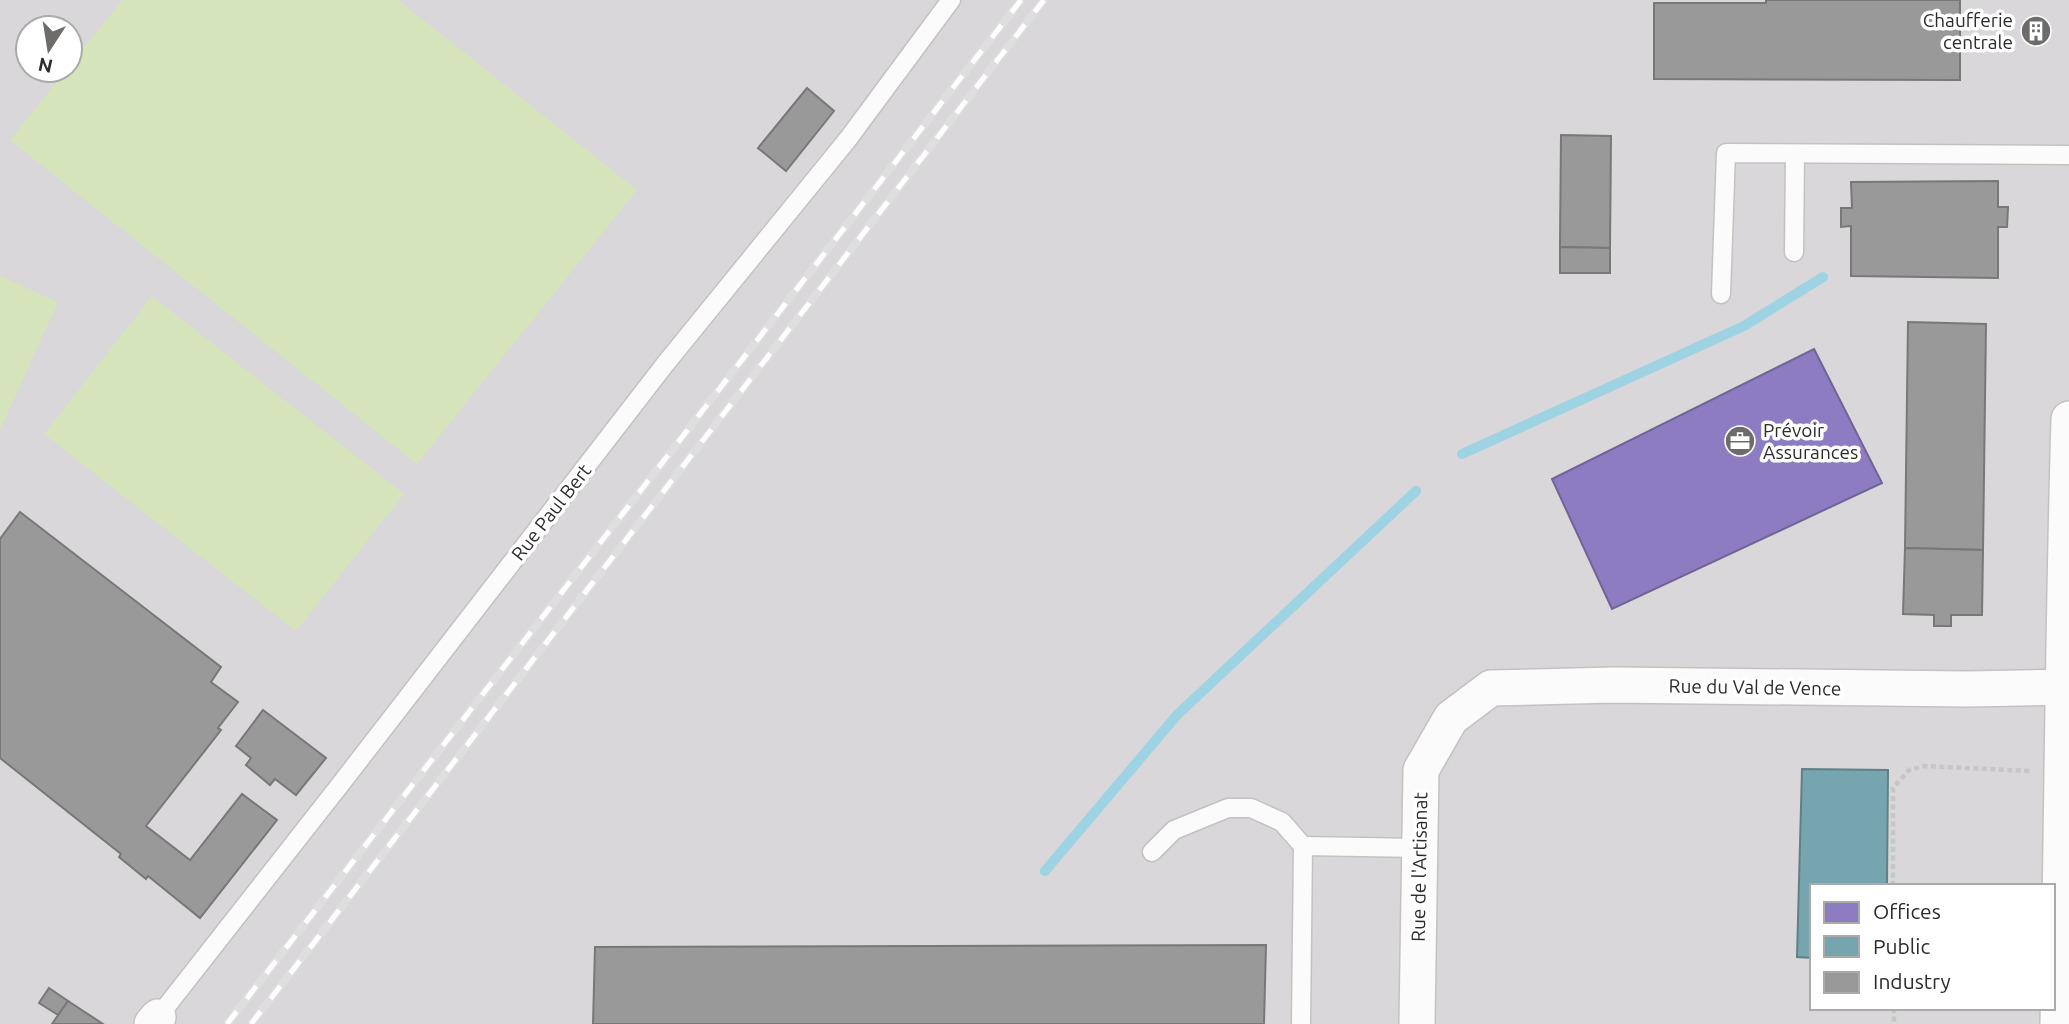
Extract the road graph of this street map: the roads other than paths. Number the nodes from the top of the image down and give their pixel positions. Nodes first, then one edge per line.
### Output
1 (951, 0) edge
2 (1795, 154) junction
3 (2069, 155) edge
4 (1794, 252) dead end
5 (1721, 294) dead end
6 (2069, 419) edge
7 (2067, 687) edge
8 (1451, 718) joint
9 (1303, 846) junction
10 (1420, 848) junction
11 (1152, 852) dead end
12 (155, 1020) edge
13 (1301, 1024) edge
14 (1417, 1024) edge
15 (2058, 1024) edge

1 - 12 lane, Rue Paul Bert
2 - 3 lane
2 - 4 lane
2 - 5 lane
6 - 7 street
7 - 8 street, Rue du Val de Vence
7 - 15 street
8 - 10 street, Rue de l'Artisanat
9 - 10 lane
9 - 11 lane
9 - 13 lane
10 - 14 street, Rue de l'Artisanat

